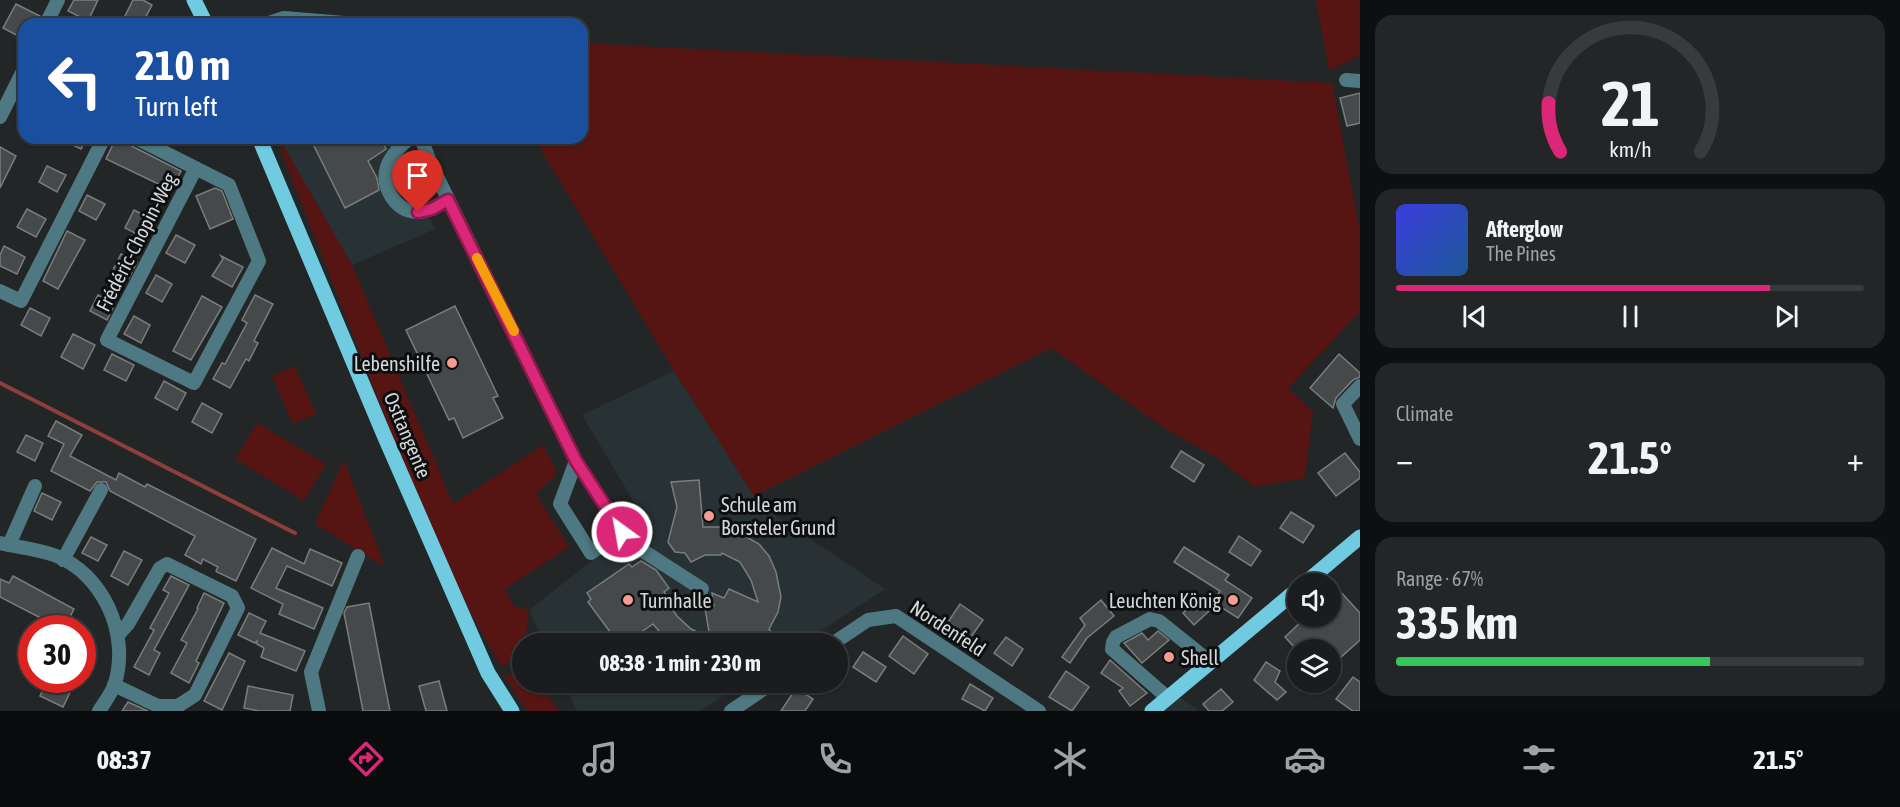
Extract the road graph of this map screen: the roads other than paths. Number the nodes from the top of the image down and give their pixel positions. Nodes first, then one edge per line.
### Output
1 (58, 0) edge
2 (194, 0) edge
3 (49, 18) edge
4 (203, 18) edge
5 (18, 83) edge
6 (0, 117) edge
7 (101, 144) edge
8 (150, 144) edge
9 (262, 144) edge
10 (406, 144) edge
11 (423, 144) edge
12 (196, 168) junction
13 (448, 200) junction
14 (0, 291) edge
15 (1360, 386) edge
16 (1360, 439) edge
17 (576, 461) junction
18 (35, 486) dead end
19 (101, 490) dead end
20 (622, 532) junction
21 (1360, 537) edge
22 (5, 544) edge
23 (358, 556) dead end
24 (63, 560) junction
25 (1317, 573) edge
26 (702, 589) dead end
27 (1287, 598) edge
28 (848, 633) edge
29 (118, 634) junction
30 (1210, 662) junction
31 (114, 685) junction
32 (758, 693) edge
33 (1168, 698) junction
34 (177, 709) edge
35 (99, 711) edge
36 (319, 711) edge
37 (512, 711) edge
38 (731, 711) edge
39 (1040, 711) edge
40 (1152, 711) edge

1 - 3 street
2 - 4 main road
5 - 6 street
7 - 14 street
8 - 12 street
9 - 37 main road, Osttangente
10 - 13 street
11 - 13 street
12 - 12 street, Frédéric-Chopin-Weg
13 - 17 street
15 - 16 street
17 - 20 street
17 - 20 street
18 - 22 street
19 - 24 street
20 - 26 street
21 - 25 main road
22 - 24 street
23 - 36 street
24 - 29 street
27 - 30 main road
28 - 39 street, Nordenfeld
29 - 31 street
29 - 34 street
30 - 33 main road
30 - 33 street
31 - 34 street
31 - 35 street
32 - 38 street
33 - 40 main road

